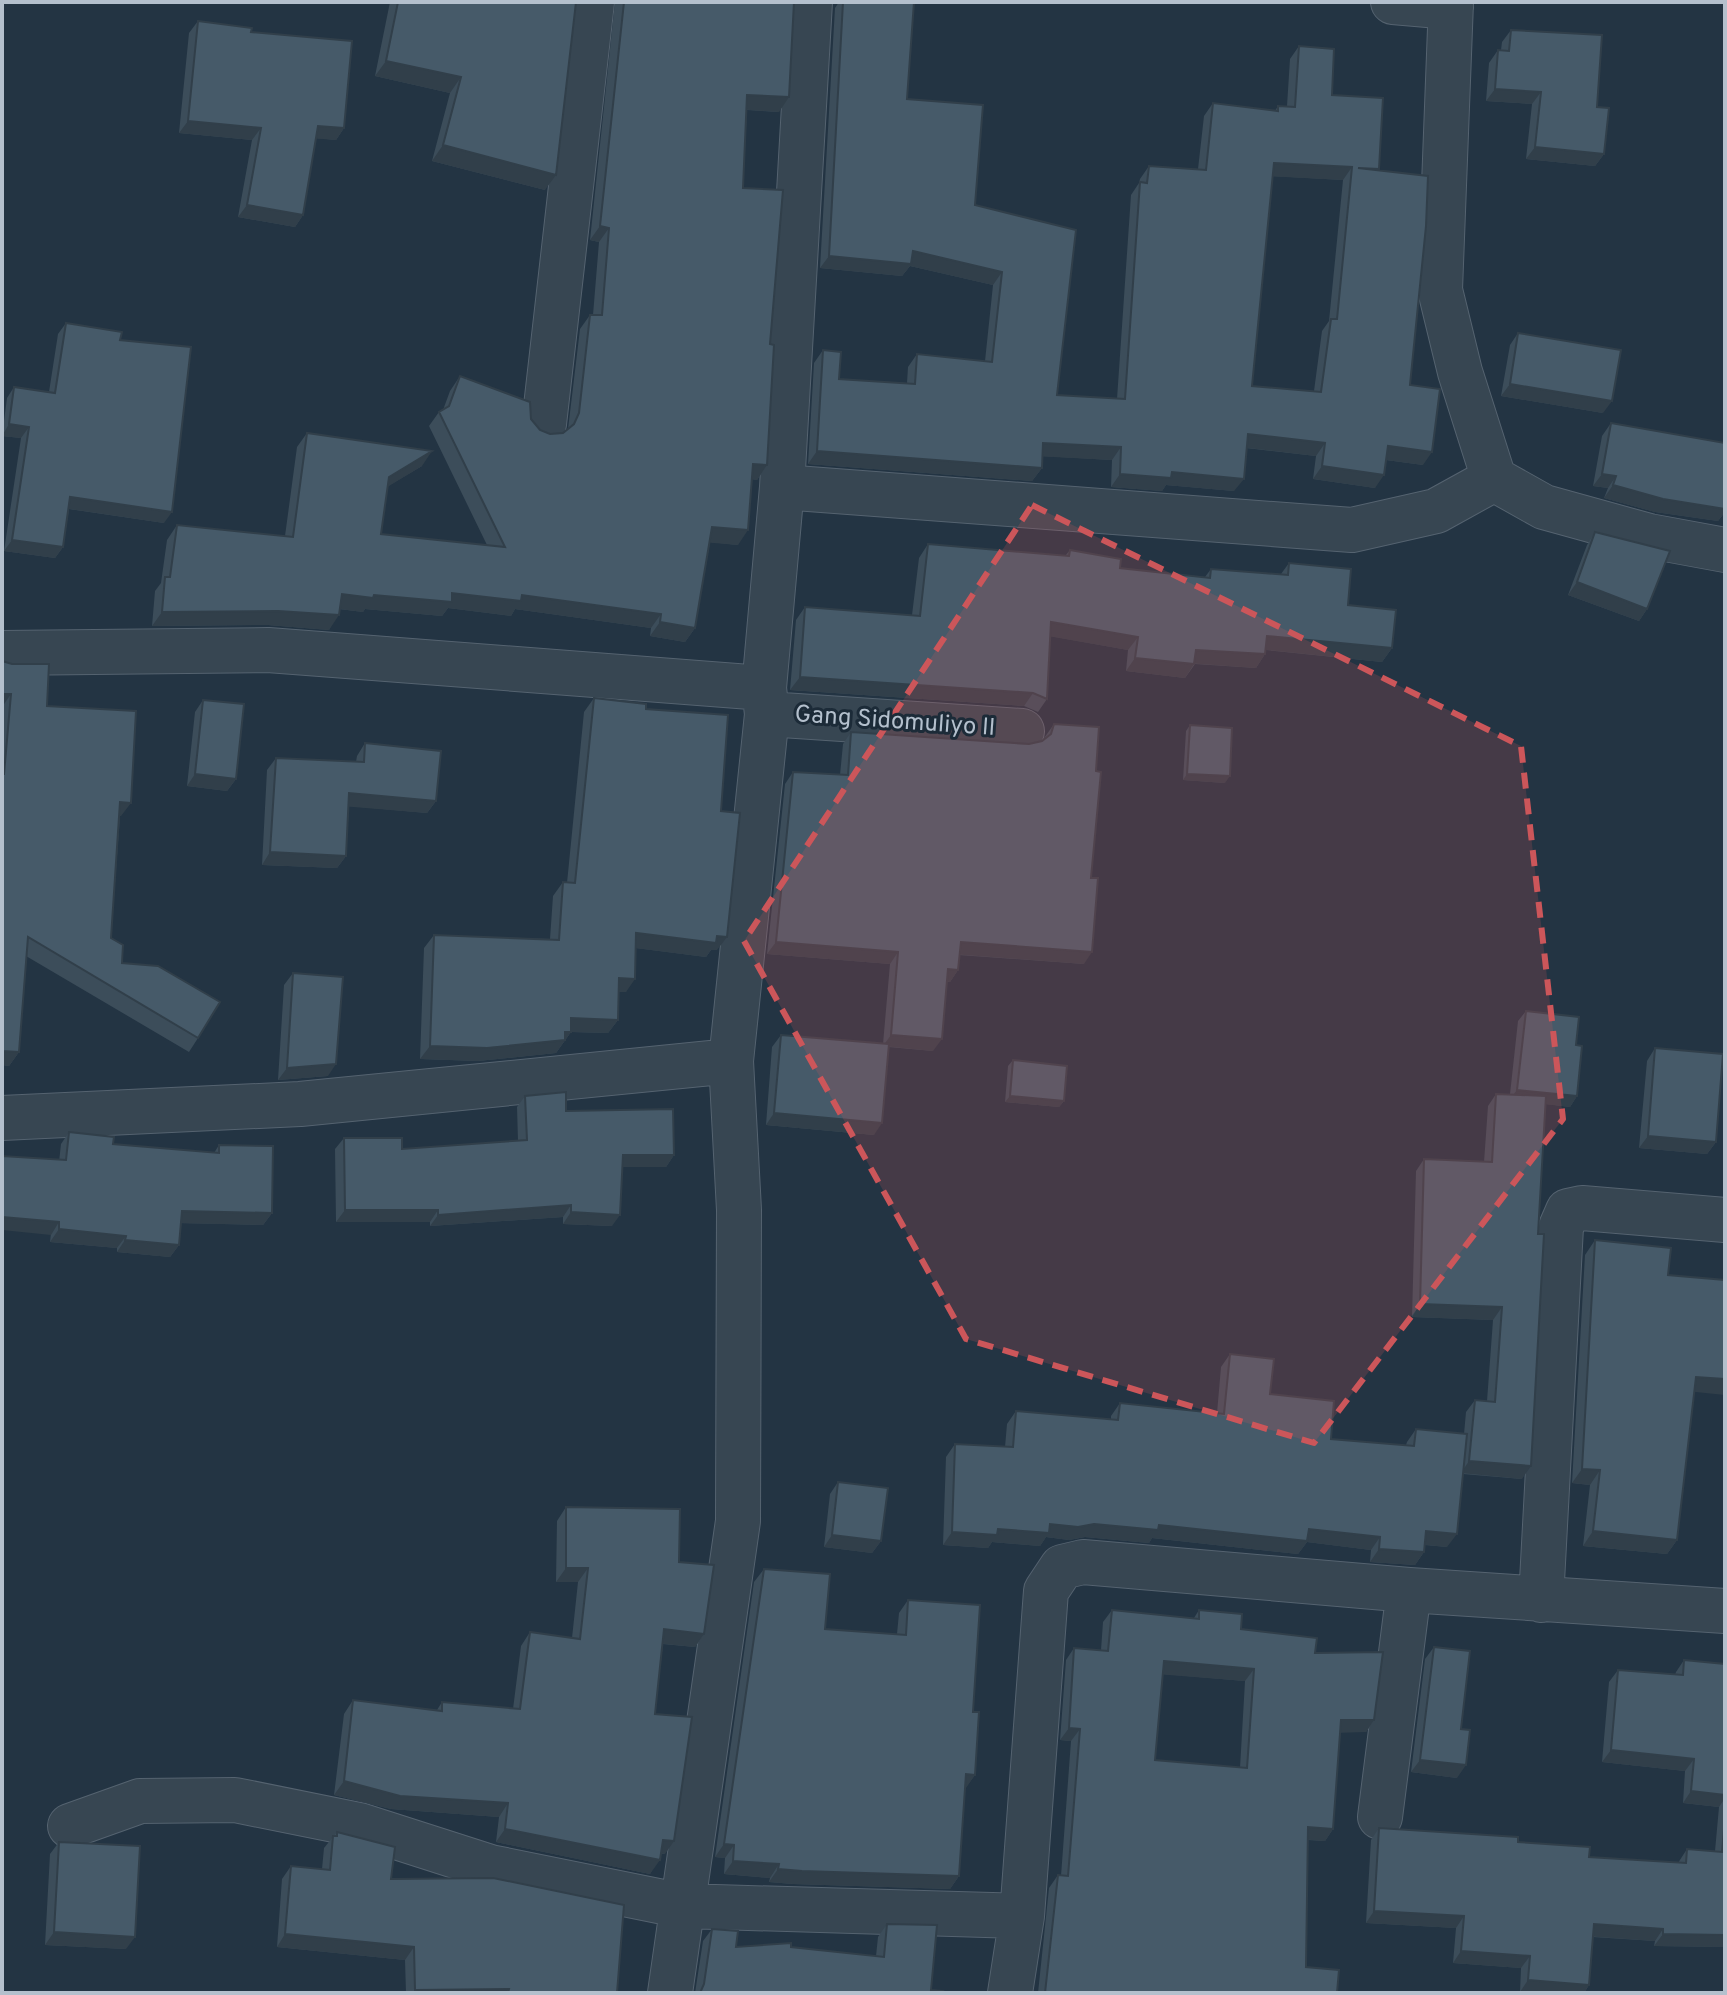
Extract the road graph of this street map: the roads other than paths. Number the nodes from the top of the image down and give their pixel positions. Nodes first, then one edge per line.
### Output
1 (592, 2) edge
2 (810, 2) edge
3 (1393, 2) edge
4 (1451, 4) edge
5 (544, 424) dead end
6 (1494, 479) junction
7 (782, 487) junction
8 (1725, 550) edge
9 (2, 653) edge
10 (766, 701) junction
11 (1022, 731) dead end
12 (731, 1061) junction
13 (2, 1118) edge
14 (1725, 1220) edge
15 (1409, 1590) junction
16 (1541, 1600) junction
17 (1725, 1611) edge
18 (1380, 1817) dead end
19 (70, 1826) dead end
20 (683, 1906) junction
21 (1022, 1916) junction
22 (670, 1993) edge
23 (1010, 1993) edge

1 - 5 street
2 - 7 street
3 - 4 street
4 - 6 street
6 - 7 street
6 - 8 street
7 - 10 street
9 - 10 street, Gang Sidomuliyo II
10 - 11 street, Gang Sidomuliyo II
10 - 12 street
12 - 13 street
12 - 20 street
14 - 16 street
15 - 16 street
15 - 18 street
15 - 21 street
16 - 17 street
19 - 20 street
20 - 21 street
20 - 22 street
21 - 23 street

